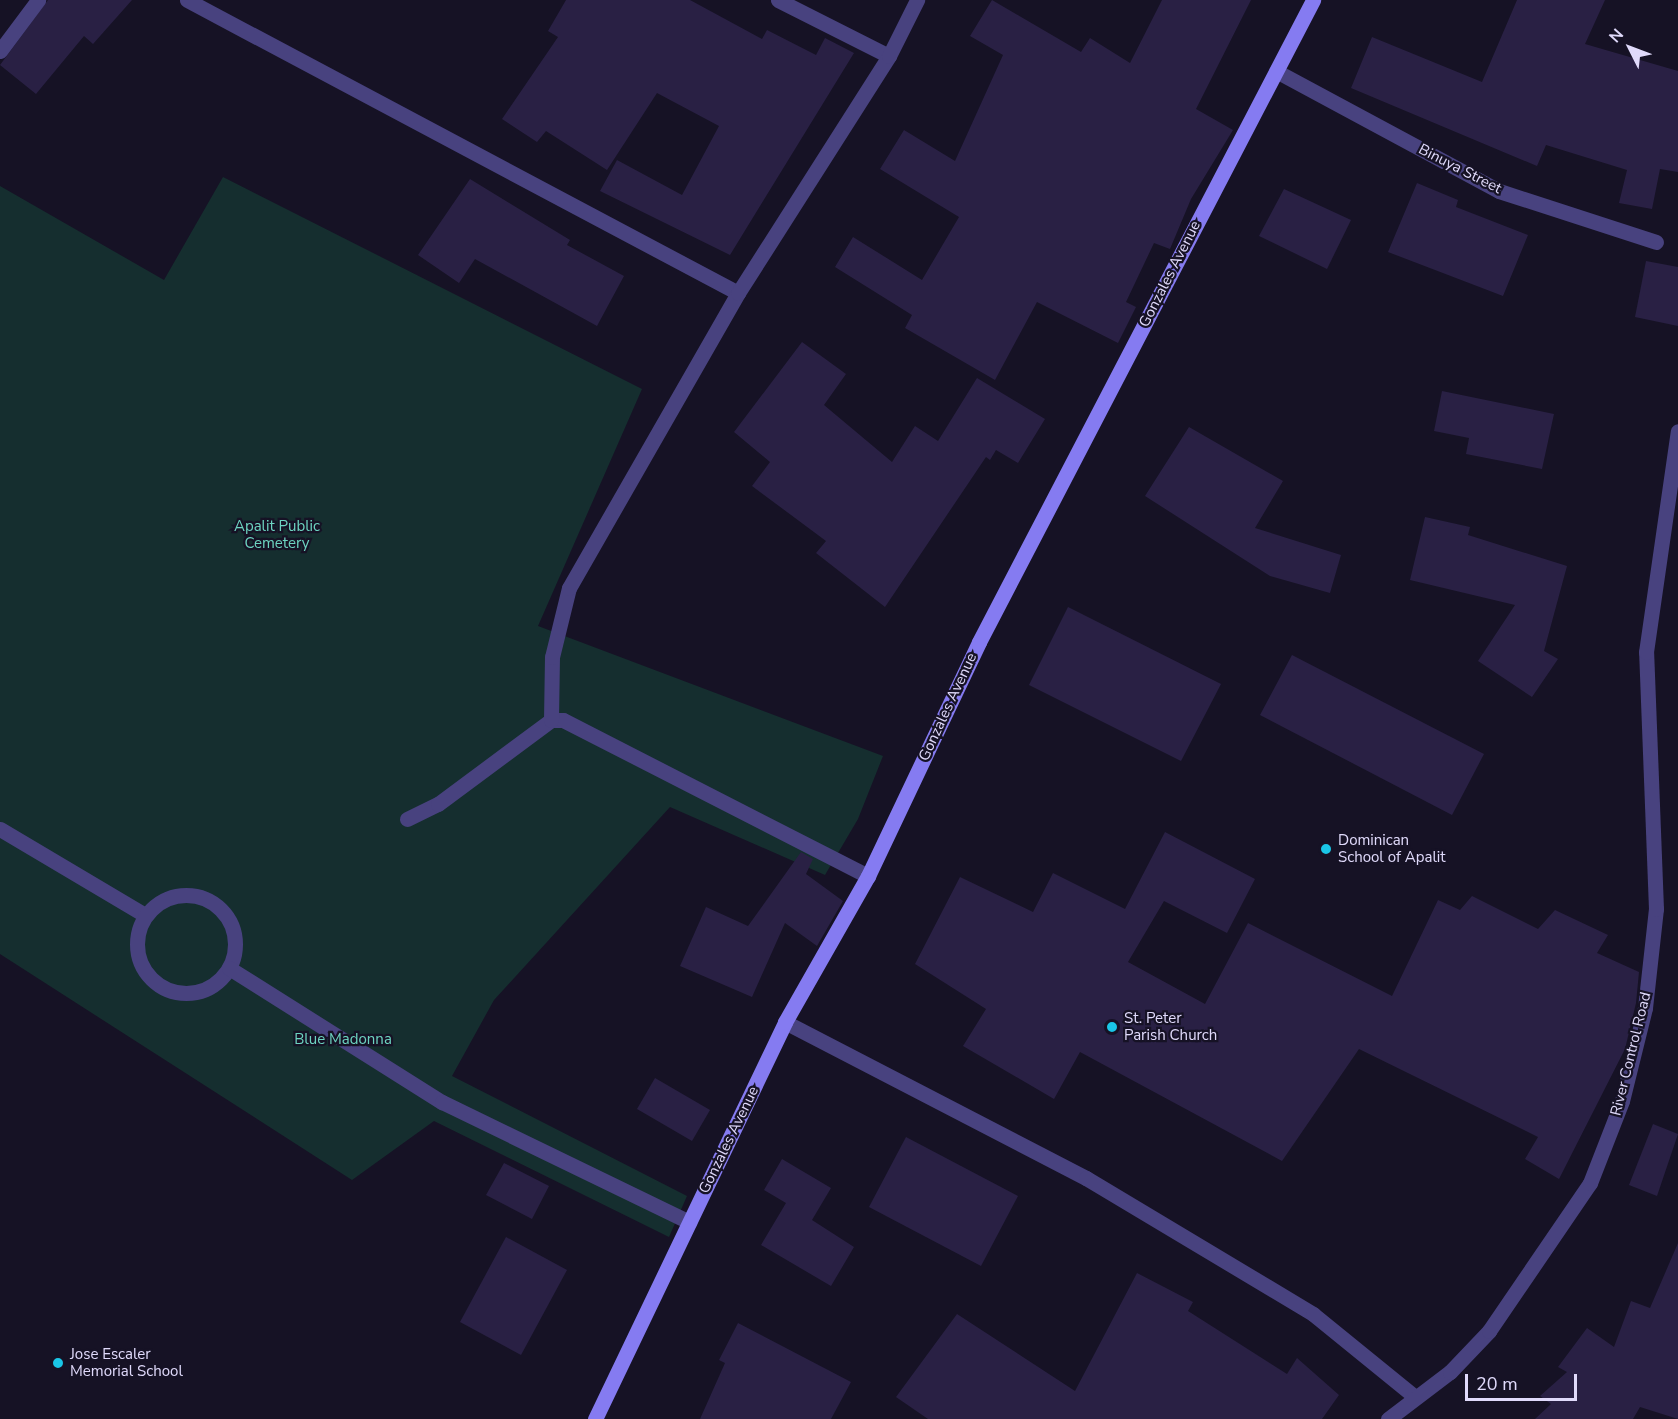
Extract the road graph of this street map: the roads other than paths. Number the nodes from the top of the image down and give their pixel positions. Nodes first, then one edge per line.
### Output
1 (38, 0) edge
2 (187, 0) edge
3 (777, 0) edge
4 (917, 0) edge
5 (1314, 0) edge
6 (0, 51) edge
7 (889, 56) junction
8 (1276, 71) junction
9 (1656, 242) dead end
10 (738, 293) junction
11 (1678, 431) edge
12 (551, 720) junction
13 (407, 819) dead end
14 (0, 830) edge
15 (868, 876) junction
16 (145, 915) junction
17 (229, 969) junction
18 (785, 1022) junction
19 (689, 1222) junction
20 (1415, 1397) junction
21 (595, 1419) edge
22 (1388, 1419) edge

1 - 6 street
2 - 10 street
3 - 7 street
4 - 7 street
5 - 8 main road, Gonzales Avenue
7 - 10 street
8 - 9 street, Binuya Street
8 - 15 main road, Gonzales Avenue
10 - 12 street
11 - 20 street, River Control Road
12 - 13 street
12 - 15 street
14 - 16 street
15 - 18 main road, Gonzales Avenue
16 - 17 street
16 - 17 street
17 - 19 street
18 - 19 main road, Gonzales Avenue
18 - 20 street
19 - 21 main road, Gonzales Avenue
20 - 22 street, River Control Road

